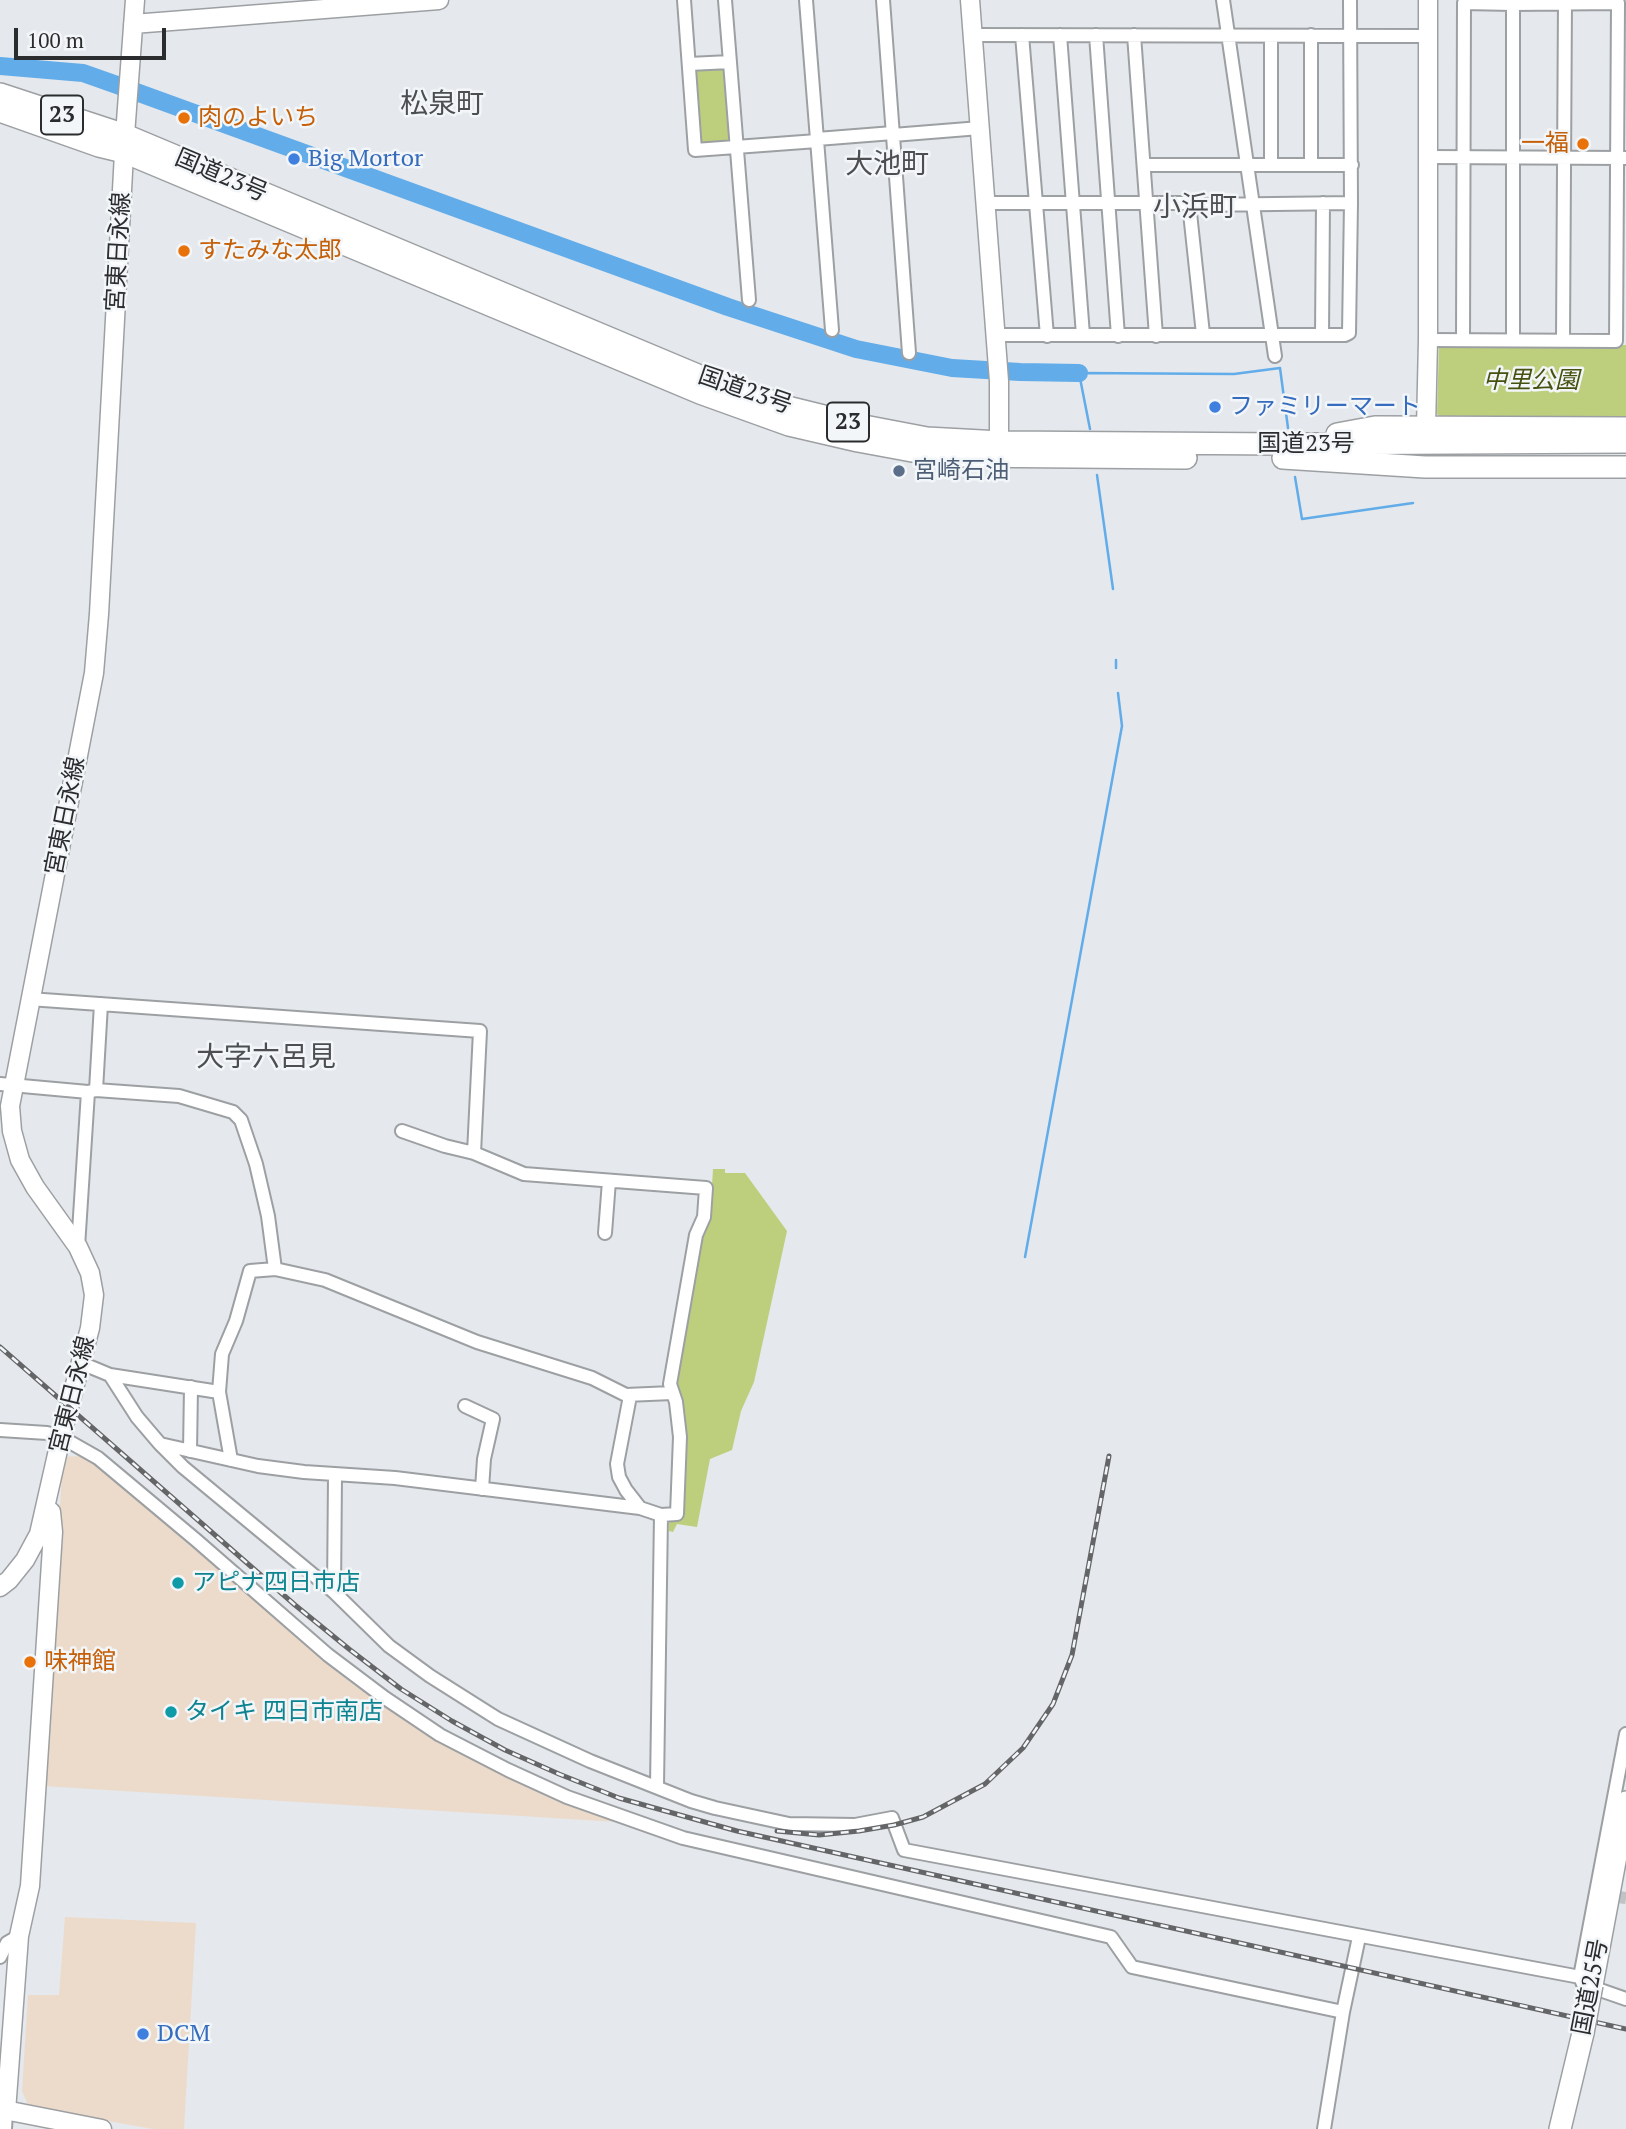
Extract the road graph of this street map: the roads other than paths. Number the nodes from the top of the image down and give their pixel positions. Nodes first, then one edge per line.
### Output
1 (135, 0) edge
2 (439, 0) edge
3 (684, 0) edge
4 (725, 0) edge
5 (806, 0) edge
6 (883, 0) edge
7 (970, 0) edge
8 (1223, 0) edge
9 (1350, 0) edge
10 (1428, 0) edge
11 (1564, 2) edge
12 (1622, 3) edge
13 (1513, 4) junction
14 (133, 24) junction
15 (973, 34) junction
16 (1022, 35) junction
17 (1060, 35) junction
18 (1096, 35) junction
19 (1133, 35) junction
20 (1311, 35) junction
21 (1351, 35) junction
22 (1228, 36) junction
23 (1271, 36) junction
24 (1428, 37) junction
25 (730, 62) junction
26 (689, 64) junction
27 (0, 94) edge
28 (0, 111) edge
29 (980, 128) junction
30 (893, 134) junction
31 (817, 140) junction
32 (124, 144) junction
33 (736, 147) junction
34 (1428, 158) junction
35 (1464, 158) junction
36 (1513, 158) junction
37 (1564, 158) junction
38 (1622, 158) edge
39 (1144, 165) junction
40 (1247, 165) junction
41 (1271, 165) junction
42 (1311, 165) junction
43 (1352, 165) junction
44 (986, 203) junction
45 (1036, 203) junction
46 (1072, 203) junction
47 (1108, 203) junction
48 (1147, 203) junction
49 (1323, 203) junction
50 (1351, 203) junction
51 (1192, 204) junction
52 (1252, 204) junction
53 (1622, 255) edge
54 (749, 300) dead end
55 (832, 330) dead end
56 (1203, 334) junction
57 (995, 335) junction
58 (1083, 335) junction
59 (1272, 335) junction
60 (1322, 335) junction
61 (1046, 336) junction
62 (1118, 336) junction
63 (1156, 336) junction
64 (1427, 340) junction
65 (1463, 340) junction
66 (1513, 340) junction
67 (1563, 340) junction
68 (909, 354) dead end
69 (1276, 356) dead end
70 (1426, 428) junction
71 (1626, 428) edge
72 (1626, 442) edge
73 (999, 450) junction
74 (1283, 451) junction
75 (1626, 456) edge
76 (1626, 467) edge
77 (29, 999) junction
78 (101, 1004) junction
79 (6, 1084) edge
80 (92, 1091) junction
81 (402, 1131) dead end
82 (474, 1153) junction
83 (609, 1181) junction
84 (605, 1233) dead end
85 (78, 1247) junction
86 (275, 1269) junction
87 (81, 1363) junction
88 (110, 1375) junction
89 (191, 1387) junction
90 (219, 1392) junction
91 (672, 1393) junction
92 (630, 1396) junction
93 (465, 1406) dead end
94 (0, 1430) edge
95 (61, 1437) junction
96 (160, 1444) junction
97 (190, 1451) junction
98 (231, 1460) junction
99 (335, 1476) junction
100 (482, 1489) junction
101 (46, 1508) junction
102 (640, 1508) junction
103 (661, 1515) junction
104 (0, 1587) edge
105 (334, 1592) junction
106 (1626, 1734) edge
107 (657, 1786) junction
108 (1626, 1802) edge
109 (1626, 1865) edge
110 (19, 1936) junction
111 (1359, 1937) junction
112 (0, 1957) edge
113 (1592, 1983) junction
114 (1626, 1999) edge
115 (1343, 2012) junction
116 (1589, 2034) junction
117 (3, 2110) edge
118 (5, 2129) edge
119 (102, 2129) edge
120 (1324, 2129) edge
121 (1560, 2129) edge
122 (1570, 2129) edge

1 - 14 street, 宮東日永線
2 - 14 street
3 - 26 street
4 - 25 street
5 - 31 street
6 - 30 street
7 - 15 street
8 - 22 street
9 - 21 street
10 - 24 street
11 - 12 street
11 - 13 street
11 - 37 street
12 - 38 street
13 - 35 street
13 - 36 street
14 - 32 street, 宮東日永線
15 - 16 street
15 - 29 street
16 - 17 street
16 - 45 street
17 - 18 street
17 - 46 street
18 - 19 street
18 - 47 street
19 - 22 street
19 - 39 street
20 - 21 street
20 - 23 street
20 - 42 street
21 - 24 street
21 - 43 street
22 - 23 street
22 - 40 street
23 - 41 street
24 - 34 street
25 - 26 street
25 - 33 street
26 - 33 street
27 - 32 highway, 国道23号 / 23
28 - 32 highway, 国道23号 / 23
29 - 30 street
29 - 44 street
30 - 31 street
30 - 68 street
31 - 33 street
31 - 55 street
32 - 73 highway, 国道23号 / 23
32 - 77 street, 宮東日永線
33 - 54 street
34 - 35 street
34 - 64 street
35 - 36 street
35 - 65 street
36 - 37 street
36 - 66 street
37 - 38 street
37 - 67 street
38 - 53 street
39 - 40 street
39 - 48 street
40 - 41 street
40 - 52 street
41 - 42 street
42 - 43 street
43 - 50 street
44 - 45 street
44 - 57 street
45 - 46 street
45 - 61 street
46 - 47 street
46 - 58 street
47 - 48 street
47 - 62 street
48 - 51 street
48 - 63 street
49 - 50 street
49 - 52 street
49 - 60 street
50 - 60 street
51 - 52 street
51 - 56 street
52 - 59 street
53 - 67 street
56 - 59 street
56 - 63 street
57 - 61 street
57 - 73 street
58 - 61 street
58 - 62 street
59 - 60 street
59 - 69 street
62 - 63 street
64 - 65 street
64 - 70 street
65 - 66 street
66 - 67 street
70 - 71 highway
70 - 74 highway
72 - 74 highway, 国道23号 / 23
73 - 74 highway, 国道23号 / 23
74 - 75 highway, 国道23号 / 23
74 - 76 highway
77 - 78 street
77 - 79 street, 宮東日永線
78 - 80 street
78 - 82 street
79 - 80 street
79 - 85 street, 宮東日永線
80 - 85 street
80 - 86 street
81 - 82 street
82 - 83 street
83 - 84 street
83 - 91 street
85 - 87 street, 宮東日永線
86 - 90 street
86 - 92 street
87 - 88 street
87 - 95 street, 宮東日永線
88 - 89 street
88 - 96 street
89 - 90 street
89 - 97 street
90 - 98 street
91 - 92 street
91 - 103 street
92 - 102 street
93 - 100 street
94 - 95 street
95 - 101 street, 宮東日永線
95 - 115 street
96 - 97 street
96 - 105 street
97 - 98 street
98 - 99 street
99 - 100 street
99 - 105 street
100 - 102 street
101 - 104 street, 宮東日永線
101 - 110 street
102 - 103 street
103 - 107 street
105 - 107 street
106 - 113 street
107 - 111 street
108 - 113 highway, 国道25号
109 - 113 highway, 国道25号
110 - 112 street
110 - 117 street
111 - 113 street
111 - 115 street
113 - 114 street
113 - 116 highway, 国道25号, bridge
115 - 120 street
116 - 121 highway, 国道25号
116 - 122 highway, 国道25号
117 - 118 street
117 - 119 street

